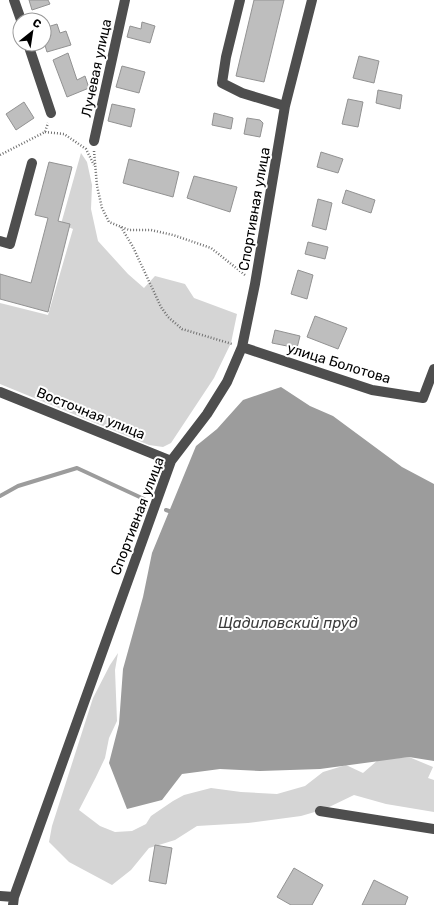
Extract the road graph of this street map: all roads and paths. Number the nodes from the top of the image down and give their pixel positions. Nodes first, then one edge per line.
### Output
1 (14, 0) edge
2 (125, 0) edge
3 (240, 0) edge
4 (312, 0) edge
5 (18, 12) edge
6 (31, 52) edge
7 (285, 106) junction
8 (51, 113) joint
9 (45, 132) junction
10 (94, 141) joint
11 (0, 155) edge
12 (32, 163) dead end
13 (95, 167) junction
14 (121, 227) junction
15 (0, 241) edge
16 (255, 284) junction
17 (242, 347) junction
18 (434, 369) edge
19 (434, 391) edge
20 (0, 392) edge
21 (423, 398) junction
22 (171, 461) junction
23 (320, 811) dead end
24 (434, 829) edge
25 (0, 896) edge
26 (14, 901) edge

1 - 5 street
2 - 10 street, Лучевая улица
3 - 7 street
4 - 7 street, Спортивная улица
6 - 8 street
7 - 16 street, Спортивная улица
8 - 9 path
9 - 11 path
9 - 13 path
10 - 13 path
12 - 15 street
13 - 14 path
14 - 16 path
14 - 17 path
16 - 17 street, Спортивная улица
17 - 21 street, улица Болотова
17 - 22 street, Спортивная улица
18 - 21 street
19 - 21 street
20 - 22 street, Восточная улица
22 - 26 street, Спортивная улица
23 - 24 street
25 - 26 street

